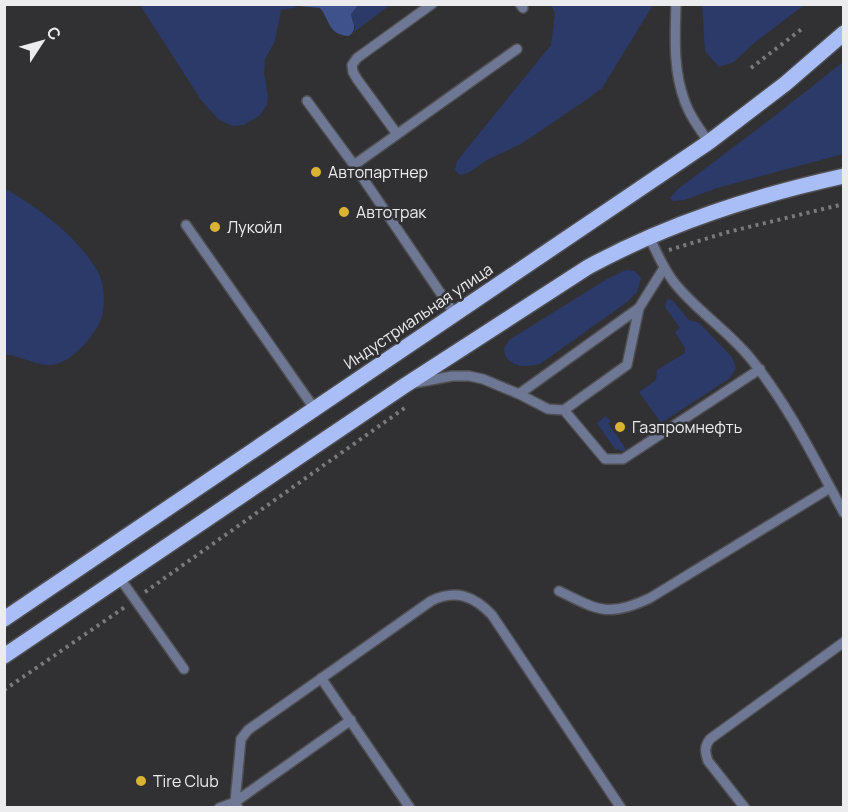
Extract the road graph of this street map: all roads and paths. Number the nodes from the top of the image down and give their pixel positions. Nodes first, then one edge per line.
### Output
1 (432, 4) edge
2 (676, 4) edge
3 (803, 28) dead end
4 (843, 33) edge
5 (517, 49) dead end
6 (751, 68) dead end
7 (308, 101) dead end
8 (396, 134) junction
9 (708, 142) junction
10 (354, 165) junction
11 (843, 176) edge
12 (843, 204) edge
13 (186, 225) dead end
14 (649, 236) junction
15 (657, 254) junction
16 (664, 268) junction
17 (639, 308) junction
18 (454, 313) junction
19 (760, 369) junction
20 (404, 386) junction
21 (519, 394) junction
22 (411, 404) dead end
23 (314, 408) junction
24 (564, 410) junction
25 (830, 488) junction
26 (843, 513) edge
27 (119, 577) junction
28 (559, 591) dead end
29 (135, 600) junction
30 (4, 619) edge
31 (843, 642) edge
32 (4, 656) edge
33 (184, 669) dead end
34 (321, 678) junction
35 (4, 690) edge
36 (351, 720) junction
37 (237, 805) edge
38 (219, 807) edge
39 (410, 807) edge
40 (621, 807) edge
41 (745, 807) edge

1 - 8 lane
2 - 9 lane
3 - 6 path
4 - 9 main road, Индустриальная улица
5 - 8 lane
7 - 10 lane
8 - 10 lane
9 - 18 main road, Индустриальная улица
10 - 18 lane
11 - 14 main road
12 - 15 path
13 - 23 lane
14 - 15 lane
14 - 20 main road
15 - 16 lane
16 - 17 lane
16 - 19 lane
17 - 21 lane
17 - 24 lane
18 - 23 main road, Индустриальная улица
19 - 24 lane
19 - 25 lane
20 - 21 lane
20 - 27 main road
21 - 24 lane
22 - 29 path
23 - 30 main road, Индустриальная улица
25 - 26 lane
25 - 28 lane
27 - 29 lane
27 - 32 main road
29 - 33 lane
29 - 35 path
31 - 41 lane
34 - 36 lane
34 - 37 lane
34 - 40 lane
36 - 37 lane
36 - 39 lane
37 - 38 lane

